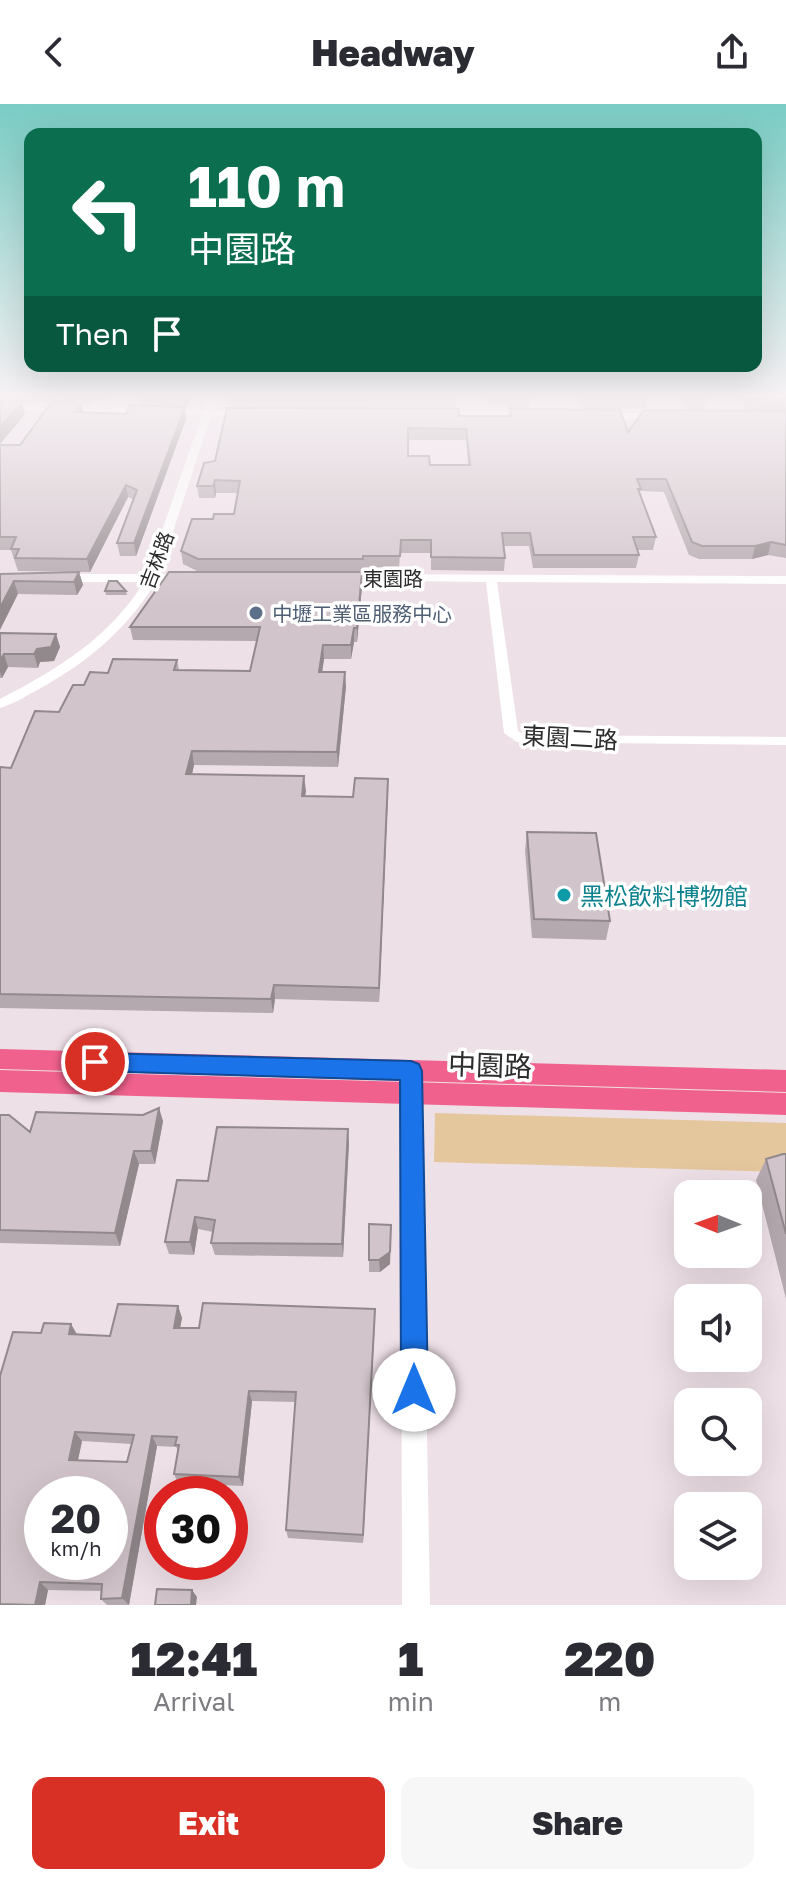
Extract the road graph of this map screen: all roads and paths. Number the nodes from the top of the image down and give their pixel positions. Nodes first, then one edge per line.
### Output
1 (189, 468) edge
2 (46, 578) edge
3 (152, 578) junction
4 (199, 578) edge
5 (337, 578) edge
6 (491, 579) junction
7 (786, 580) edge
8 (0, 704) edge
9 (786, 741) edge
10 (0, 1059) edge
11 (0, 1081) edge
12 (786, 1081) edge
13 (411, 1082) junction
14 (786, 1104) edge
15 (416, 1605) edge

1 - 3 street, 吉林路
2 - 3 street
3 - 4 street
3 - 8 street, 吉林路
5 - 6 street, 東園路
6 - 7 street, 東園路
6 - 9 street, 東園二路
10 - 13 main road, 中園路
11 - 13 main road, 中園路
12 - 13 main road, 中園路
13 - 14 main road, 中園路
13 - 15 street

